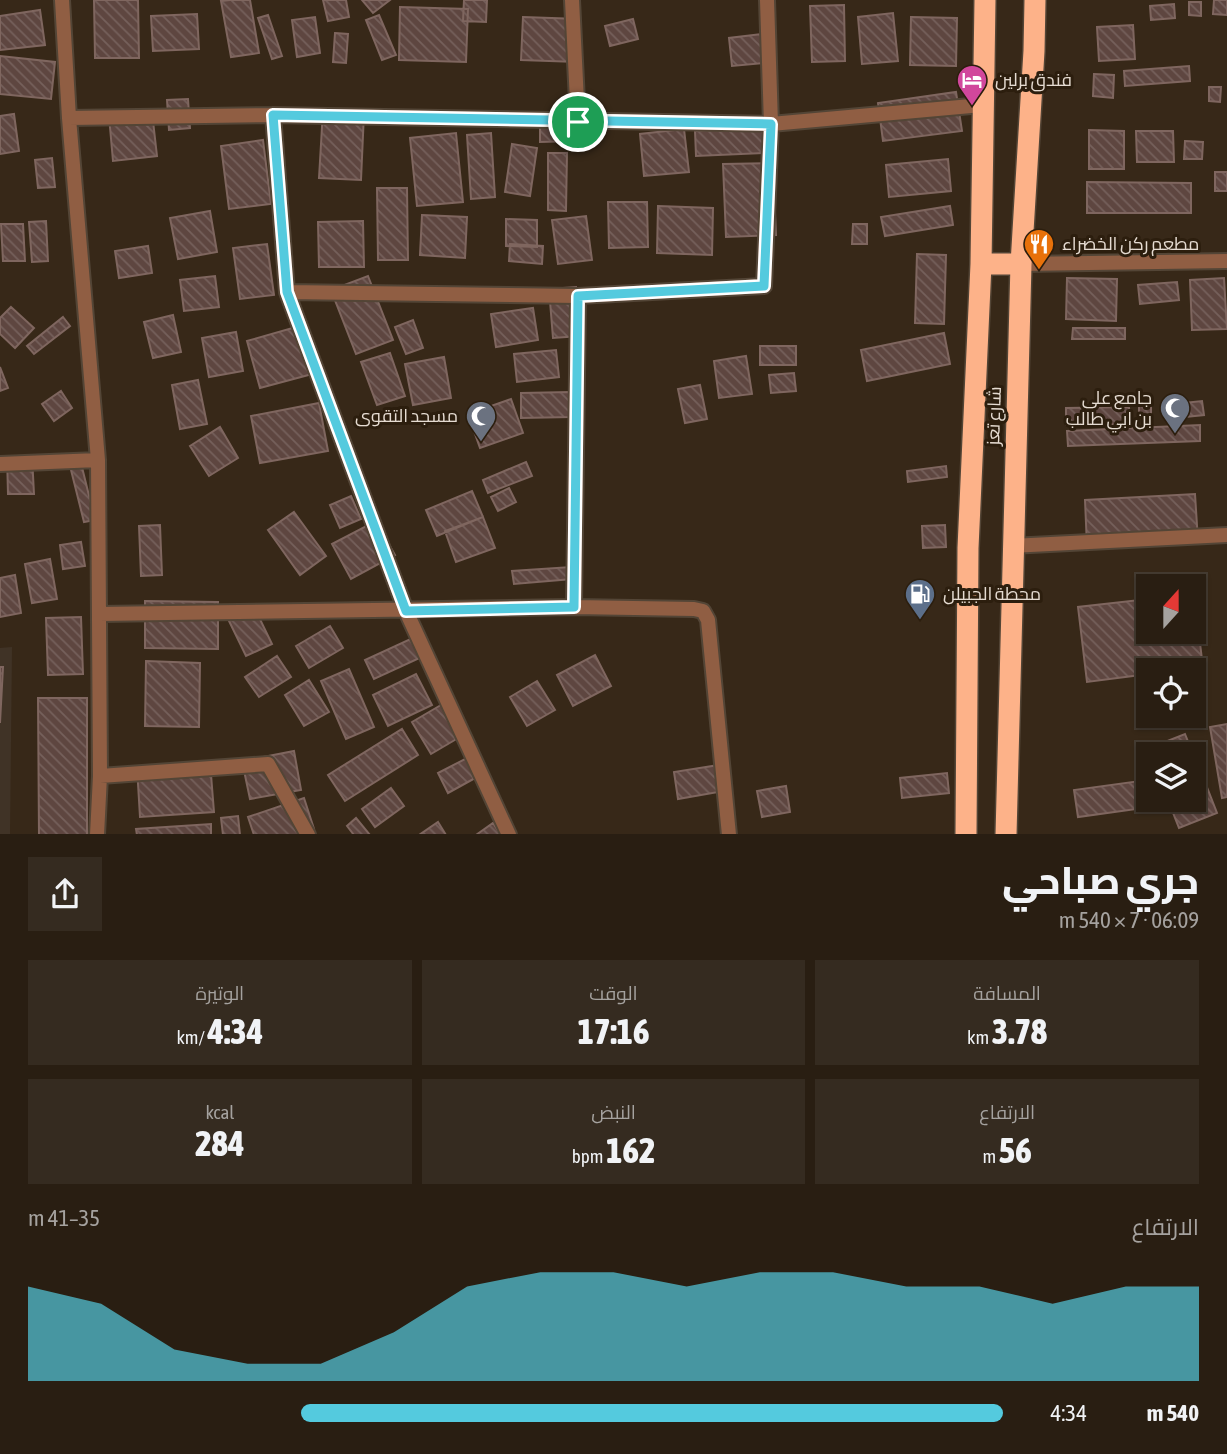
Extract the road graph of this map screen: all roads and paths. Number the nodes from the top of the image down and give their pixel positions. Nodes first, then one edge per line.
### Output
1 (62, 0) edge
2 (572, 0) edge
3 (767, 0) edge
4 (985, 0) edge
5 (1035, 0) edge
6 (982, 105) junction
7 (273, 115) junction
8 (69, 118) junction
9 (578, 122) junction
10 (771, 124) junction
11 (1227, 261) edge
12 (981, 264) junction
13 (1021, 264) junction
14 (287, 292) junction
15 (578, 296) junction
16 (98, 460) junction
17 (0, 464) edge
18 (1227, 535) edge
19 (1013, 546) junction
20 (574, 607) junction
21 (406, 611) junction
22 (99, 614) junction
23 (100, 776) junction
24 (97, 834) edge
25 (307, 834) edge
26 (509, 834) edge
27 (729, 834) edge
28 (966, 834) edge
29 (1006, 834) edge

1 - 8 street
2 - 9 street
3 - 10 street
4 - 6 highway, شارع تعز
5 - 13 highway, شارع تعز
6 - 10 street
6 - 12 highway, شارع تعز
7 - 8 street
7 - 9 street
7 - 14 street
8 - 16 street
9 - 10 street
10 - 15 street
11 - 13 street
12 - 13 highway
12 - 28 highway, شارع تعز
13 - 19 highway, شارع تعز
14 - 15 street
14 - 21 street
15 - 20 street
16 - 17 street
16 - 22 street
18 - 19 street
19 - 29 highway, شارع تعز
20 - 21 street
20 - 27 street
21 - 22 street
21 - 26 street
22 - 23 street
23 - 24 street
23 - 25 street

